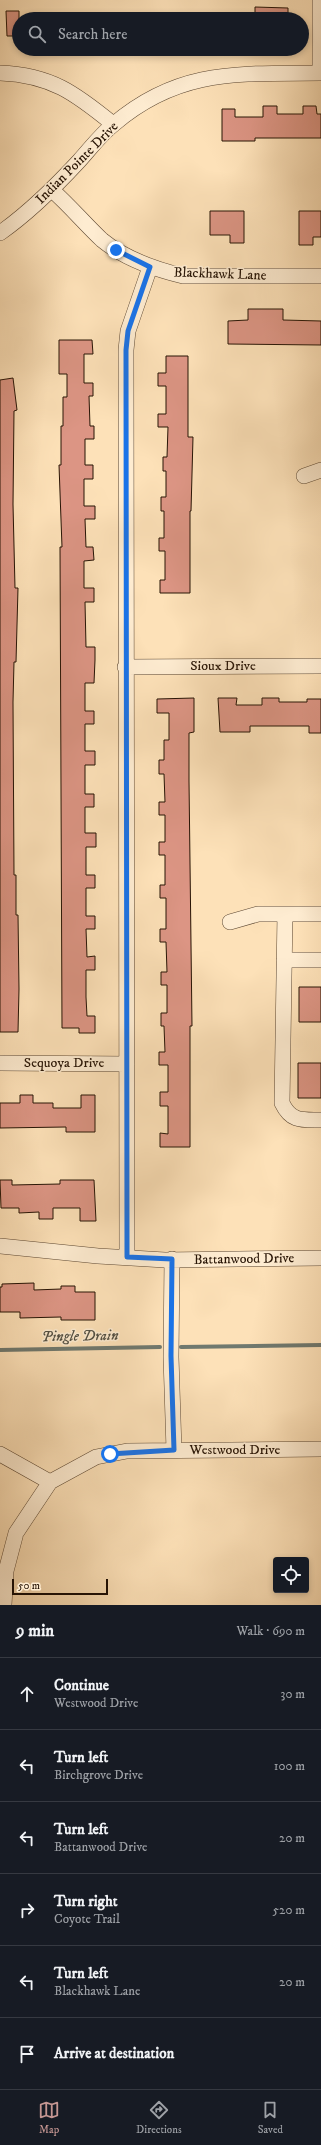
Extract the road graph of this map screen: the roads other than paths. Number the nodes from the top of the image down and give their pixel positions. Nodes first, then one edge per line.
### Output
1 (320, 0) edge
2 (0, 74) edge
3 (320, 74) edge
4 (113, 124) junction
5 (52, 190) junction
6 (0, 233) edge
7 (150, 267) junction
8 (321, 276) edge
9 (321, 470) edge
10 (304, 476) dead end
11 (321, 666) edge
12 (125, 667) junction
13 (285, 914) junction
14 (321, 914) edge
15 (230, 922) dead end
16 (284, 960) junction
17 (321, 960) edge
18 (0, 1063) edge
19 (127, 1064) junction
20 (321, 1120) edge
21 (0, 1246) edge
22 (127, 1257) junction
23 (321, 1258) edge
24 (172, 1259) junction
25 (174, 1450) junction
26 (321, 1450) edge
27 (0, 1454) edge
28 (50, 1482) junction
29 (4, 1605) edge

1 - 3 street
2 - 4 street
3 - 4 street, Indian Pointe Drive
4 - 5 street, Indian Pointe Drive
5 - 6 street, Indian Pointe Drive
5 - 7 street, Blackhawk Lane
7 - 8 street, Blackhawk Lane
7 - 12 street
9 - 10 street
11 - 12 street, Sioux Drive
12 - 19 street
13 - 14 street
13 - 15 street
13 - 16 street
16 - 17 street
16 - 20 street
18 - 19 street, Sequoya Drive
19 - 22 street
21 - 22 street, Battanwood Drive
22 - 24 street, Battanwood Drive
23 - 24 street, Battanwood Drive
24 - 25 street
25 - 26 street, Westwood Drive
25 - 28 street, Westwood Drive
27 - 28 street
28 - 29 street, Westwood Drive

